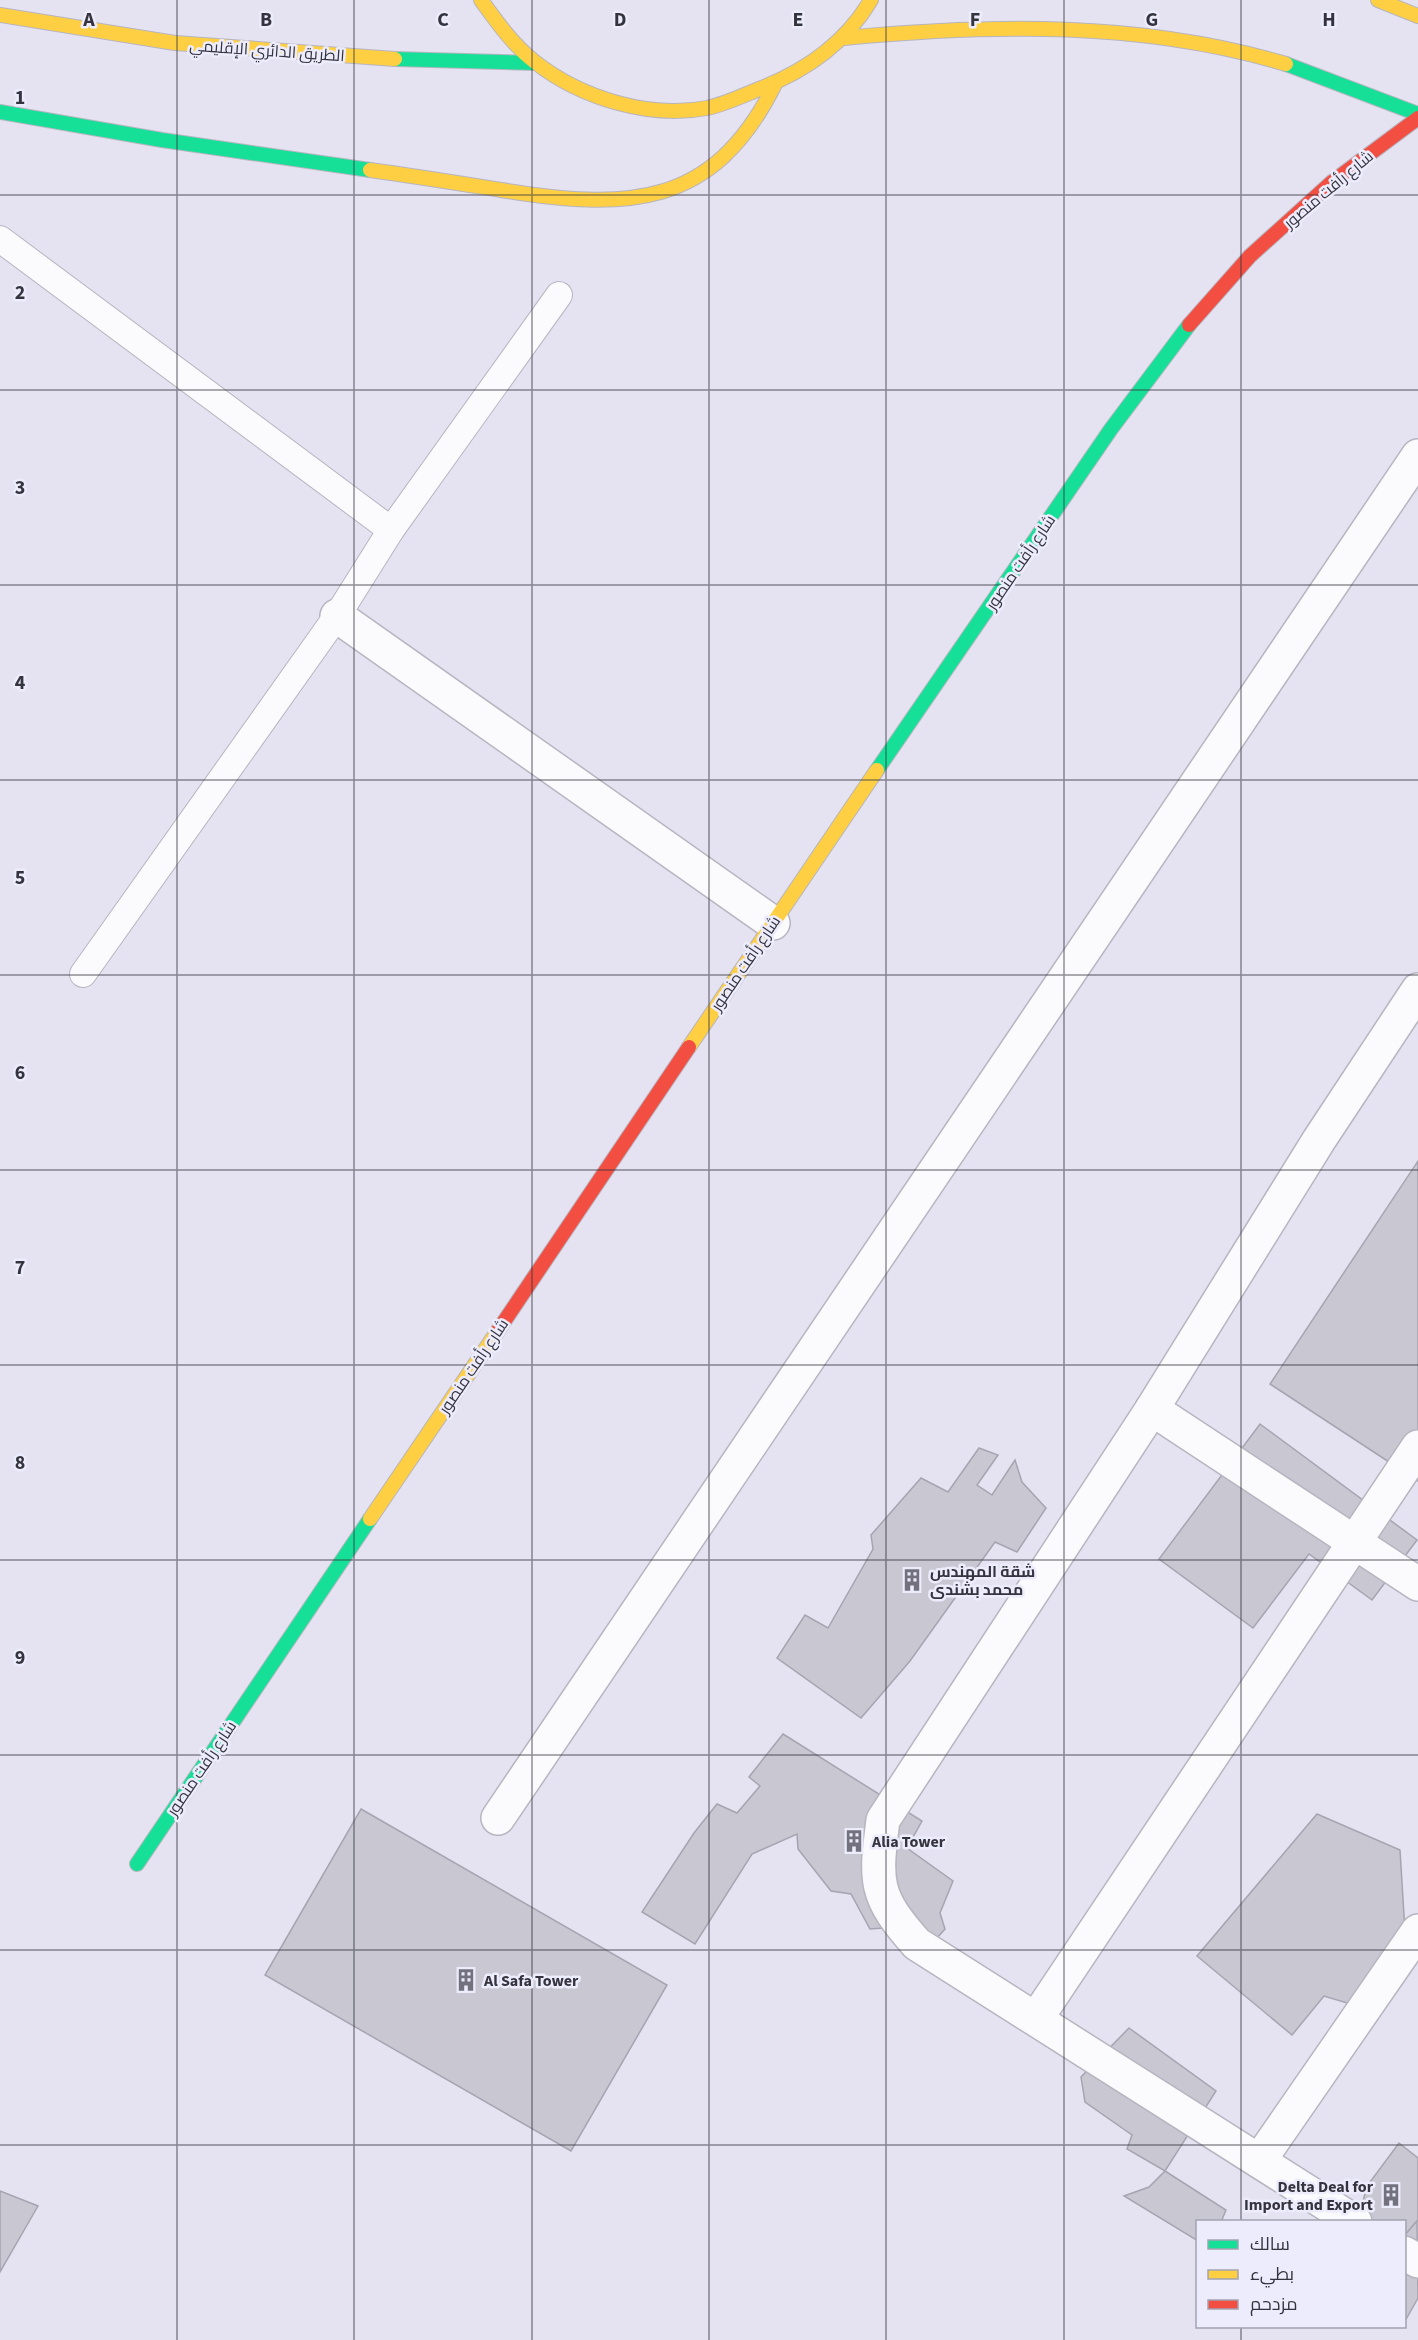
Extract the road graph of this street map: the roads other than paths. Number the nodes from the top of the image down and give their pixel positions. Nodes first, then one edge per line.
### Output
1 (481, 0) edge
2 (871, 0) edge
3 (1378, 0) edge
4 (0, 15) edge
5 (1418, 16) edge
6 (844, 38) junction
7 (535, 63) junction
8 (775, 84) junction
9 (0, 112) edge
10 (1418, 116) edge
11 (0, 238) edge
12 (559, 295) dead end
13 (1418, 456) edge
14 (392, 530) junction
15 (337, 616) junction
16 (773, 922) junction
17 (83, 974) dead end
18 (1418, 990) edge
19 (1152, 1409) junction
20 (1418, 1448) edge
21 (1356, 1544) junction
22 (1418, 1584) edge
23 (498, 1818) dead end
24 (137, 1864) dead end
25 (1418, 1931) edge
26 (1036, 2019) junction
27 (1259, 2161) junction
28 (1352, 2220) edge

1 - 7 main road
2 - 6 main road
3 - 5 main road
4 - 7 main road, الطريق الدائري الإقليمي
6 - 8 main road
6 - 10 main road
7 - 8 main road
8 - 9 main road
10 - 16 main road, شارع رأفت منصور
11 - 14 lane
12 - 14 lane
13 - 23 street
14 - 15 lane
15 - 16 street
15 - 17 lane
16 - 24 main road, شارع رأفت منصور
18 - 19 street
19 - 21 street
19 - 26 street
20 - 21 street
21 - 22 street
21 - 26 street
25 - 27 street
26 - 27 street
27 - 28 street

